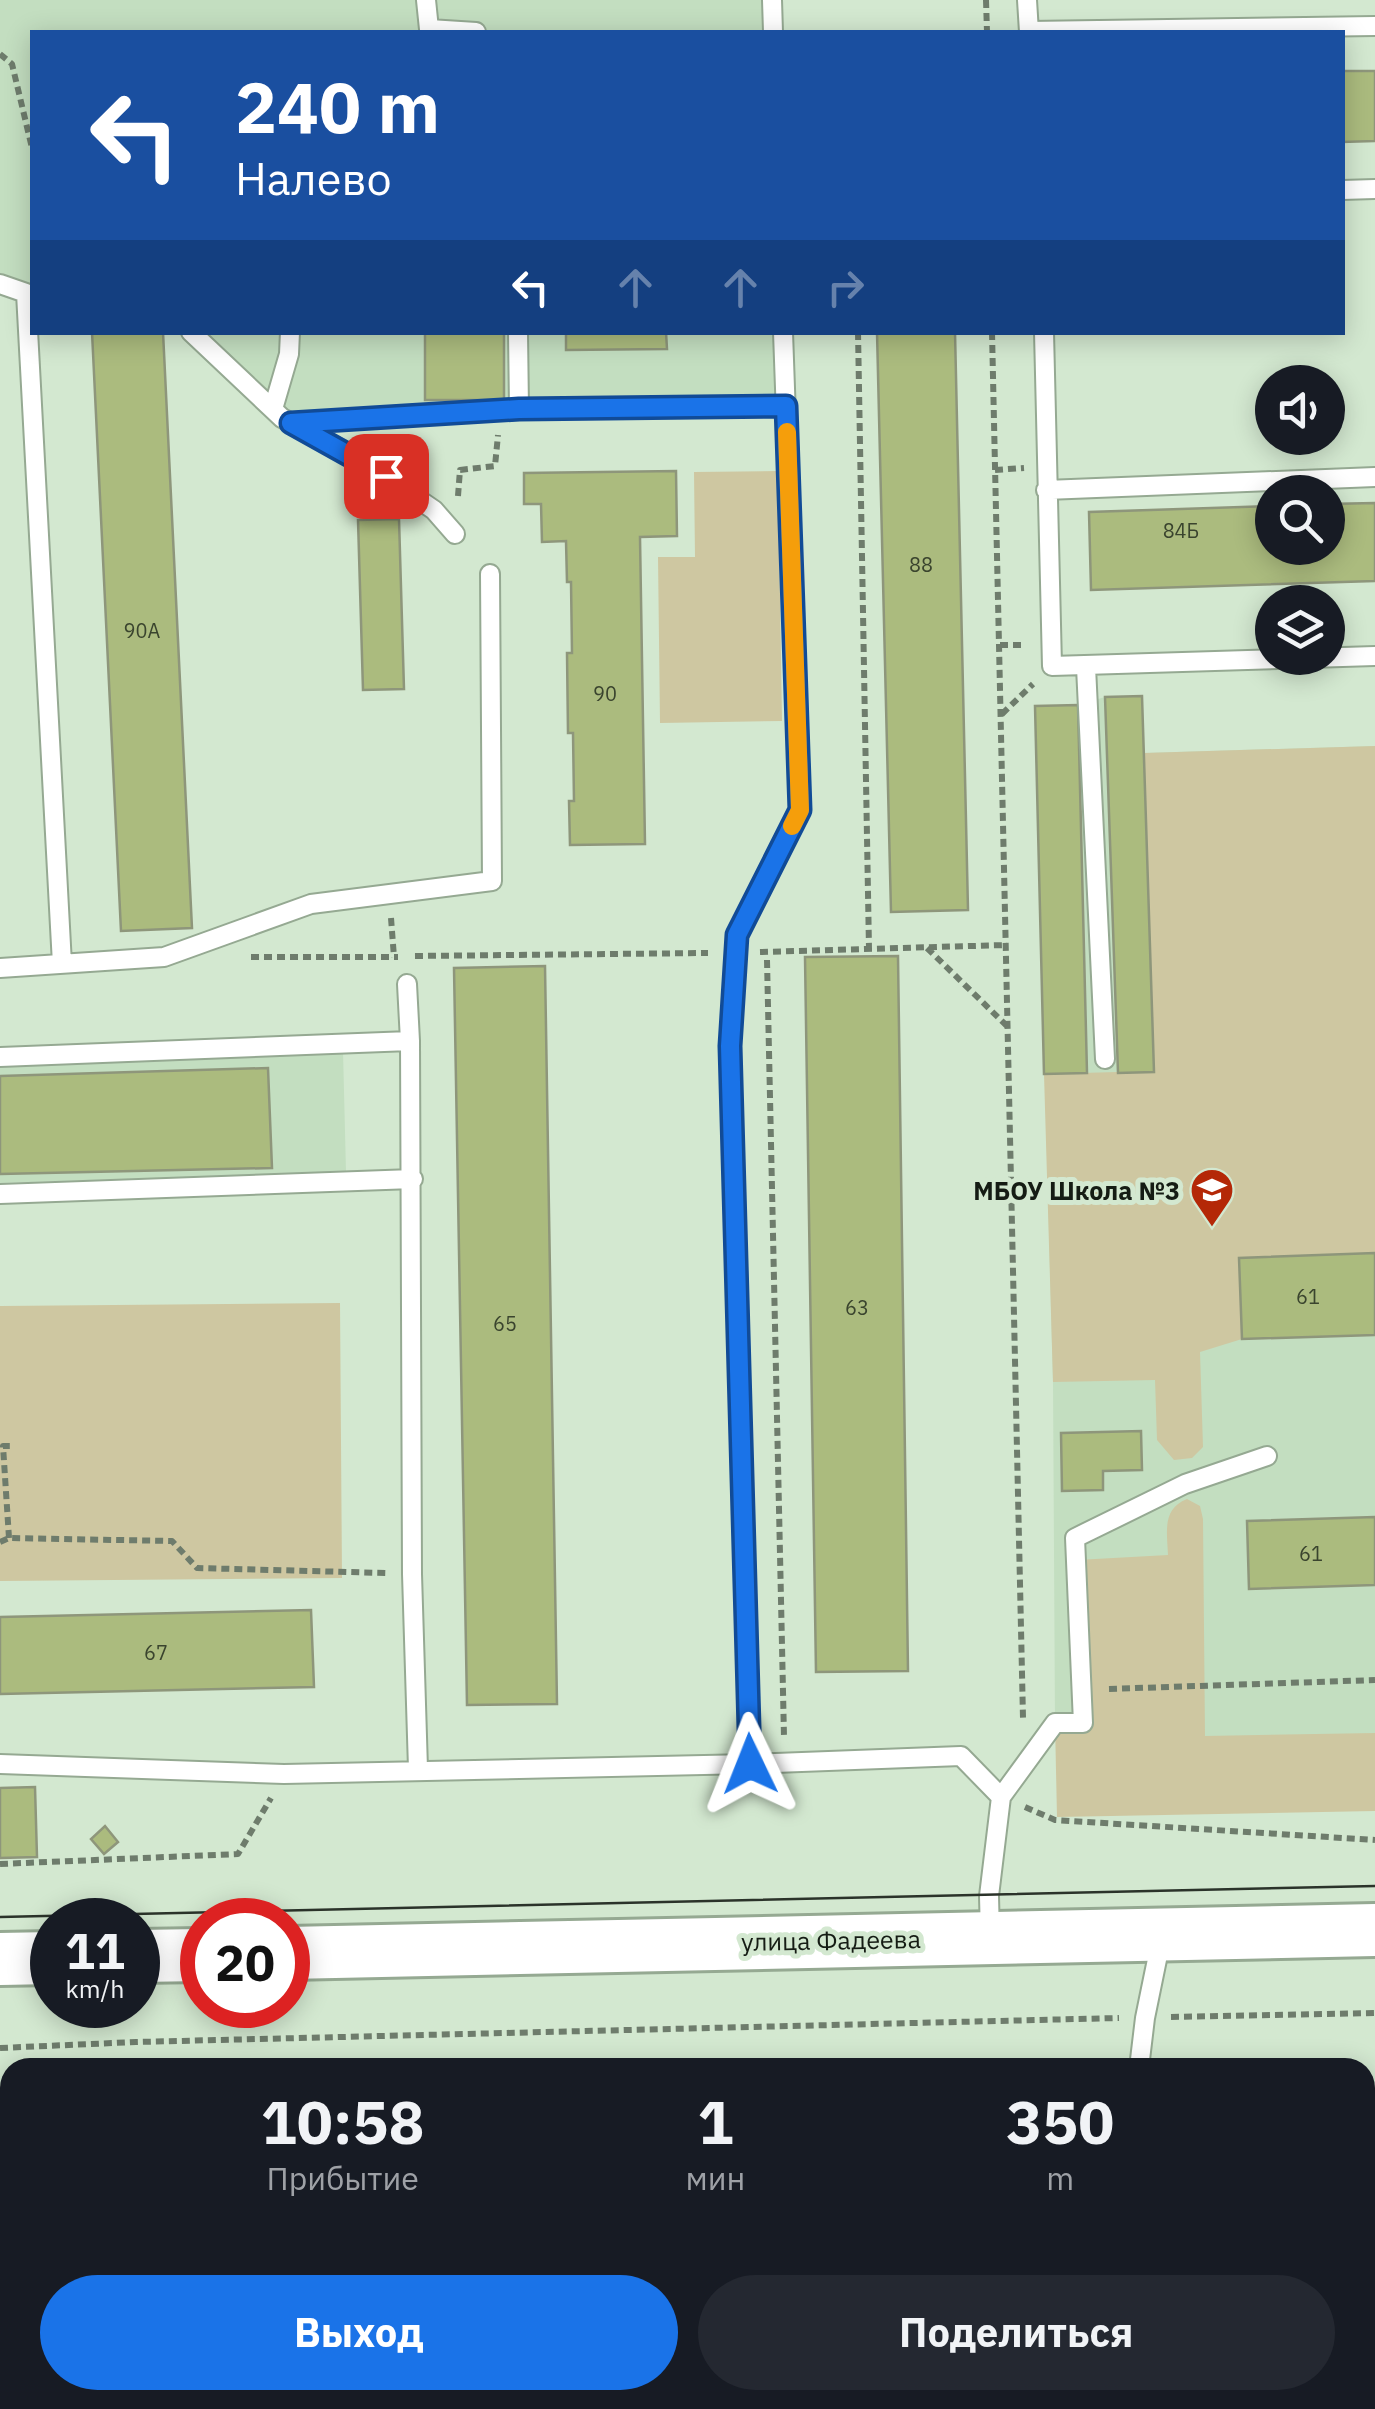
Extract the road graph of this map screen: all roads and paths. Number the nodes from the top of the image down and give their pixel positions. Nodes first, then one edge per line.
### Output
1 (426, 0) edge
2 (772, 0) edge
3 (986, 0) edge
4 (1027, 0) edge
5 (1375, 26) edge
6 (428, 30) edge
7 (773, 30) edge
8 (987, 30) edge
9 (1029, 30) edge
10 (1144, 30) edge
11 (0, 54) edge
12 (30, 140) edge
13 (1375, 189) edge
14 (1345, 190) edge
15 (0, 284) edge
16 (29, 289) edge
17 (31, 335) edge
18 (194, 335) edge
19 (290, 335) edge
20 (518, 335) edge
21 (784, 335) edge
22 (858, 335) edge
23 (992, 335) edge
24 (1044, 335) edge
25 (786, 406) junction
26 (273, 409) junction
27 (519, 409) junction
28 (291, 423) junction
29 (1375, 477) edge
30 (1046, 490) junction
31 (455, 534) joint
32 (490, 574) dead end
33 (1375, 656) edge
34 (1052, 666) junction
35 (1086, 667) junction
36 (1002, 714) junction
37 (1007, 945) junction
38 (927, 948) junction
39 (869, 949) junction
40 (736, 952) junction
41 (766, 952) junction
42 (239, 957) dead end
43 (62, 964) junction
44 (0, 968) edge
45 (407, 984) dead end
46 (1008, 1026) junction
47 (410, 1041) junction
48 (0, 1057) edge
49 (1106, 1059) dead end
50 (413, 1179) junction
51 (0, 1194) edge
52 (14, 1446) dead end
53 (1267, 1456) dead end
54 (9, 1538) junction
55 (0, 1542) edge
56 (412, 1574) junction
57 (1375, 1680) edge
58 (1082, 1690) junction
59 (1019, 1733) dead end
60 (785, 1763) junction
61 (0, 1764) edge
62 (750, 1764) junction
63 (418, 1770) junction
64 (276, 1789) dead end
65 (1001, 1796) junction
66 (1375, 1840) edge
67 (0, 1864) edge
68 (1375, 1930) edge
69 (1162, 1934) junction
70 (990, 1936) junction
71 (310, 1952) edge
72 (30, 1958) edge
73 (0, 1959) edge
74 (1375, 2013) edge
75 (1145, 2018) junction
76 (0, 2048) edge
77 (1140, 2058) edge

1 - 6 lane
2 - 7 lane
3 - 8 path
4 - 9 lane
5 - 10 lane
11 - 12 path
13 - 14 lane
15 - 16 lane
17 - 43 lane
18 - 26 lane
19 - 26 lane
20 - 27 lane
21 - 25 lane
22 - 39 path
23 - 36 path
24 - 30 lane
25 - 27 lane
25 - 40 lane
26 - 28 lane
27 - 28 lane
27 - 31 path
28 - 31 lane
29 - 30 lane
30 - 34 lane
32 - 43 lane
33 - 35 lane
34 - 35 lane
34 - 36 path
35 - 49 lane
36 - 37 path
37 - 38 path
37 - 46 path
38 - 39 path
38 - 46 path
39 - 41 path
40 - 41 path
40 - 42 path
40 - 62 lane
41 - 60 path
43 - 44 lane
45 - 47 lane
46 - 59 path
47 - 48 lane
47 - 50 lane
50 - 51 lane
50 - 56 lane
52 - 54 path
53 - 58 lane
54 - 55 path
54 - 56 path
56 - 63 lane
57 - 58 path
58 - 65 lane
60 - 62 lane
60 - 65 lane
61 - 63 lane
62 - 63 lane
64 - 67 path
65 - 66 path
65 - 70 lane
68 - 69 street, улица Фадеева
69 - 70 street, улица Фадеева
69 - 75 lane
70 - 71 street, улица Фадеева
72 - 73 street
74 - 75 path
75 - 76 path
75 - 77 lane

